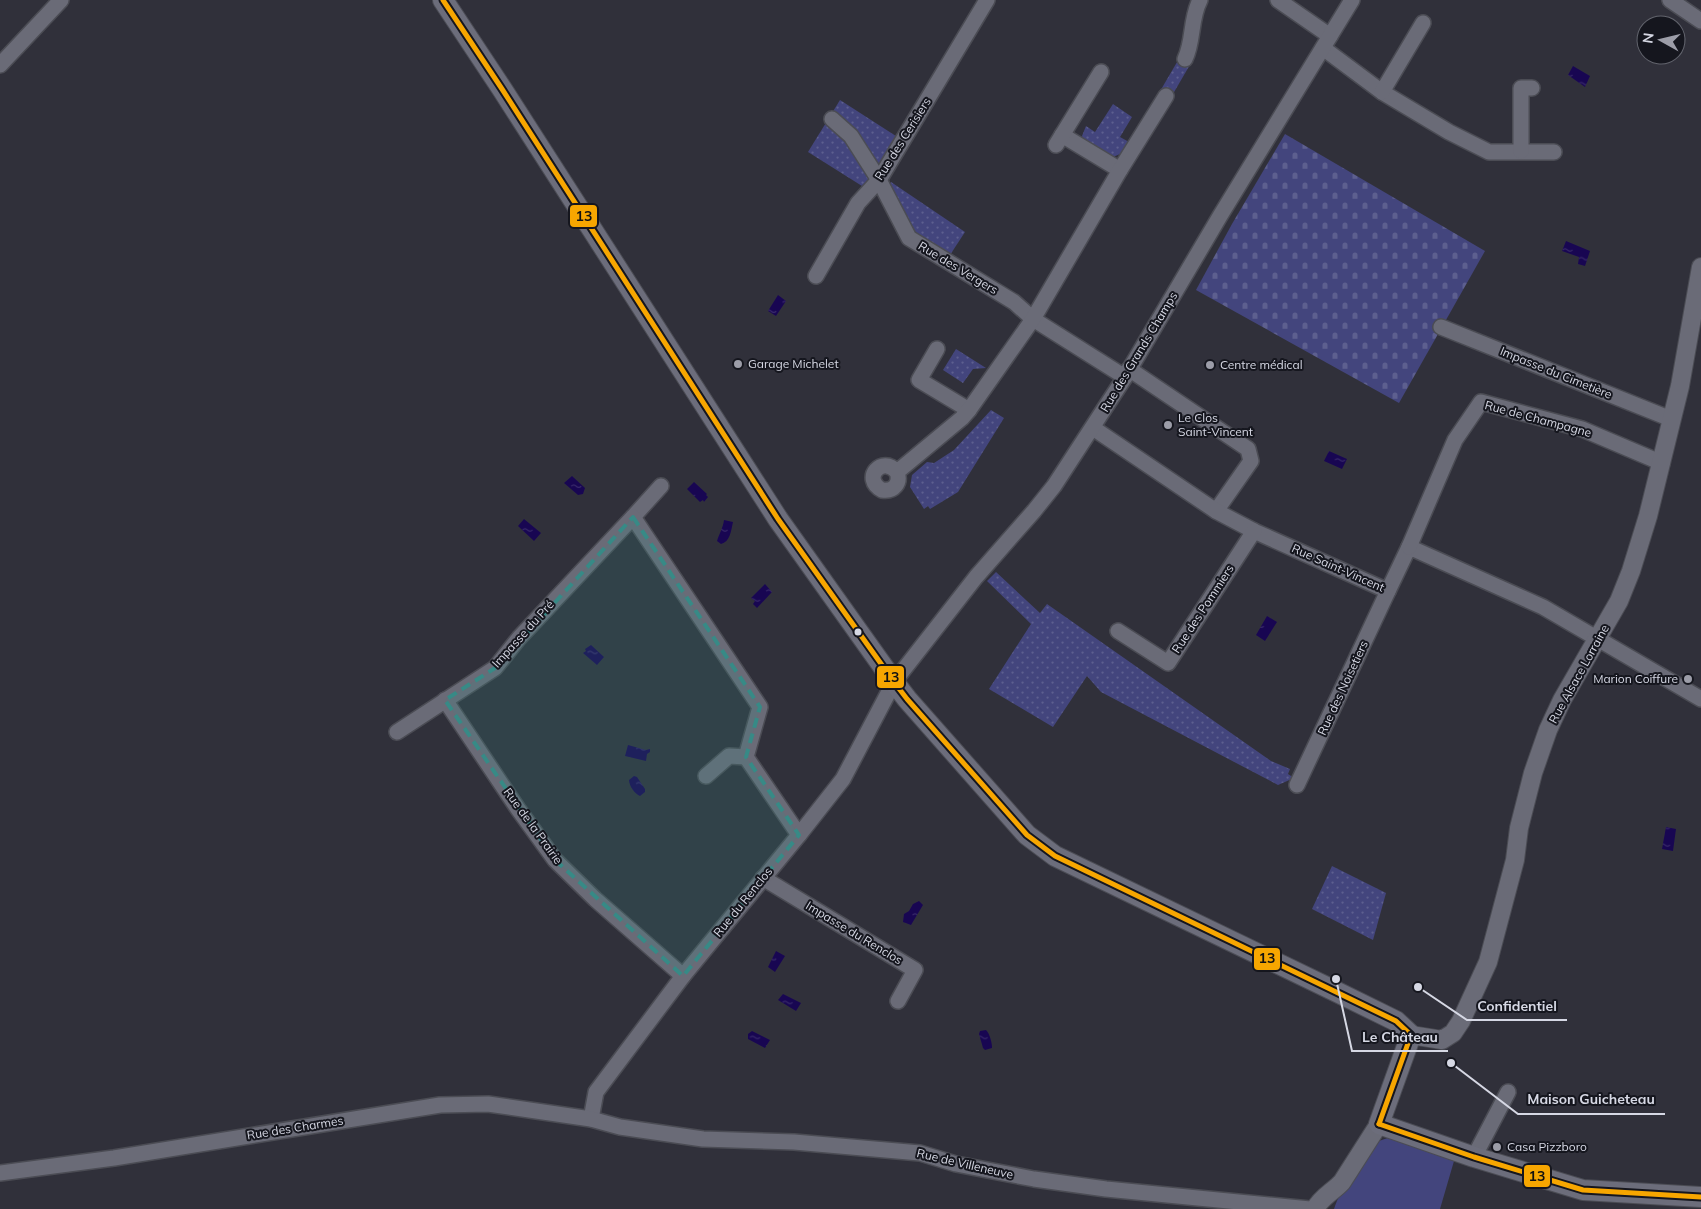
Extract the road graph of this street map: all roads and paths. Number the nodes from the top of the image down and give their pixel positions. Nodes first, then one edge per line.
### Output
1 (61, 0) edge
2 (443, 0) edge
3 (987, 0) edge
4 (1200, 0) edge
5 (1278, 0) edge
6 (1352, 0) edge
7 (1670, 0) edge
8 (1701, 21) edge
9 (1423, 23) dead end
10 (1327, 42) junction
11 (1185, 59) dead end
12 (0, 65) edge
13 (1102, 72) dead end
14 (1532, 88) dead end
15 (1382, 92) junction
16 (1166, 96) dead end
17 (832, 119) dead end
18 (1521, 151) junction
19 (1554, 152) dead end
20 (1120, 170) junction
21 (879, 180) junction
22 (1701, 267) edge
23 (816, 276) dead end
24 (1698, 297) edge
25 (1034, 319) junction
26 (1441, 327) dead end
27 (937, 349) dead end
28 (1127, 373) junction
29 (969, 410) junction
30 (1671, 419) junction
31 (1093, 428) junction
32 (1662, 463) junction
33 (897, 472) dead end
34 (662, 486) dead end
35 (1216, 511) junction
36 (633, 517) junction
37 (1254, 531) junction
38 (1410, 547) junction
39 (1388, 592) junction
40 (1118, 631) dead end
41 (1597, 640) junction
42 (894, 682) junction
43 (1701, 699) edge
44 (445, 700) junction
45 (397, 732) dead end
46 (746, 757) junction
47 (706, 776) dead end
48 (1297, 785) dead end
49 (799, 835) junction
50 (763, 878) junction
51 (683, 976) junction
52 (898, 1001) dead end
53 (1411, 1035) junction
54 (1508, 1092) dead end
55 (591, 1119) junction
56 (1379, 1124) junction
57 (1474, 1157) junction
58 (0, 1173) edge
59 (1701, 1197) edge
60 (1310, 1209) edge
61 (1315, 1209) edge

1 - 12 street
2 - 42 main road
3 - 21 street, Rue des Cerisiers
4 - 11 street
5 - 10 street
6 - 10 street, Rue des Grands Champs
7 - 8 street
9 - 15 street
10 - 15 street
10 - 28 street, Rue des Grands Champs
13 - 20 street
14 - 18 street
15 - 18 street
16 - 20 street
17 - 21 street, Rue des Vergers
18 - 19 street
20 - 25 street
21 - 23 street, Rue des Cerisiers
21 - 25 street, Rue des Vergers
22 - 24 street, Rue Alsace Lorraine
24 - 30 street, Rue Alsace Lorraine
25 - 28 street, Rue des Vergers
25 - 29 street
26 - 30 street, Impasse du Cimetière
27 - 29 street
28 - 31 street, Rue des Grands Champs
28 - 35 street, Rue des Vergers
29 - 33 street
30 - 32 street, Rue Alsace Lorraine
31 - 35 street, Rue Saint-Vincent
31 - 42 street, Rue des Grands Champs
32 - 38 street, Rue de Champagne
32 - 41 street, Rue Alsace Lorraine
34 - 36 street, Impasse du Pré
35 - 37 street, Rue Saint-Vincent
36 - 44 street, Impasse du Pré
36 - 46 street
37 - 39 street, Rue Saint-Vincent
37 - 40 street, Rue des Pommiers
38 - 39 street, Rue Saint-Vincent
38 - 41 street
39 - 48 street, Rue des Noisetiers
41 - 43 street
41 - 53 street, Rue Alsace Lorraine
42 - 49 street, Rue du Renclos
42 - 53 main road
44 - 45 street, Impasse du Pré
44 - 51 street, Rue de la Prairie
46 - 47 street
46 - 49 street
49 - 50 street, Rue du Renclos
50 - 51 street, Rue du Renclos
50 - 52 street, Impasse du Renclos
51 - 55 street, Rue du Renclos
53 - 56 main road
54 - 57 street
55 - 58 street, Rue des Charmes
55 - 60 street, Rue de Villeneuve
56 - 57 main road
56 - 61 street
57 - 59 main road

